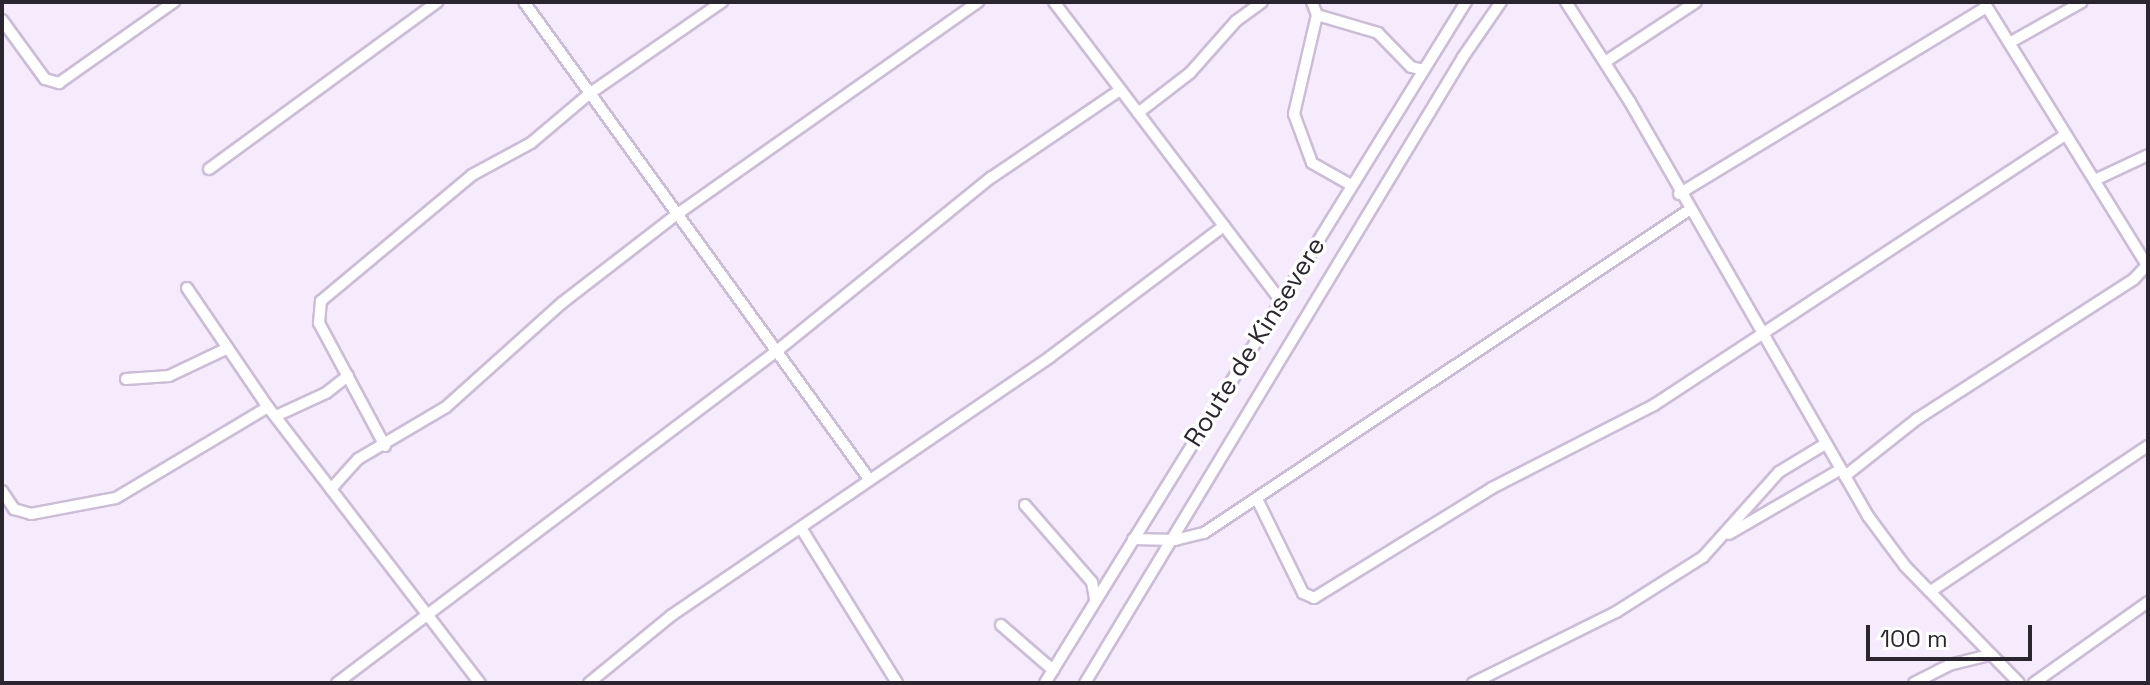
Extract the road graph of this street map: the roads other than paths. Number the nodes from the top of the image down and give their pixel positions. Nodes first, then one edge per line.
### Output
1 (174, 2) edge
2 (437, 2) edge
3 (524, 2) edge
4 (722, 2) edge
5 (978, 2) edge
6 (1054, 2) edge
7 (1262, 2) edge
8 (1312, 2) edge
9 (1466, 2) edge
10 (1501, 2) edge
11 (1566, 2) edge
12 (1696, 2) edge
13 (2082, 2) edge
14 (1985, 4) edge
15 (1317, 15) junction
16 (2, 20) edge
17 (2011, 42) junction
18 (1605, 62) junction
19 (1424, 70) junction
20 (1120, 90) junction
21 (589, 94) junction
22 (1138, 113) junction
23 (2065, 135) junction
24 (2148, 155) edge
25 (209, 169) dead end
26 (2097, 179) junction
27 (1351, 185) junction
28 (1679, 194) junction
29 (1689, 210) junction
30 (676, 215) junction
31 (1224, 226) junction
32 (2147, 266) edge
33 (187, 288) dead end
34 (1283, 304) junction
35 (1764, 336) junction
36 (228, 348) junction
37 (778, 350) junction
38 (348, 376) junction
39 (126, 379) dead end
40 (268, 407) junction
41 (276, 416) junction
42 (1825, 444) junction
43 (385, 446) junction
44 (2148, 446) edge
45 (1843, 473) junction
46 (869, 479) junction
47 (331, 489) junction
48 (2, 491) edge
49 (1257, 499) junction
50 (1025, 505) dead end
51 (801, 528) junction
52 (1728, 535) junction
53 (1133, 539) junction
54 (1175, 540) junction
55 (1931, 591) junction
56 (1095, 601) junction
57 (2148, 602) edge
58 (429, 615) junction
59 (1001, 625) dead end
60 (1989, 655) junction
61 (1053, 670) junction
62 (337, 683) edge
63 (480, 683) edge
64 (589, 683) edge
65 (897, 683) edge
66 (1045, 683) edge
67 (1085, 683) edge
68 (1473, 683) edge
69 (1914, 683) edge
70 (2019, 683) edge
71 (2034, 683) edge

1 - 16 street
2 - 25 street
3 - 21 street
4 - 21 street
5 - 30 street
6 - 20 street
7 - 22 street
8 - 15 street
9 - 19 street, Route de Kinsevere
10 - 54 street
11 - 18 street
12 - 18 street
13 - 17 street
14 - 17 street
14 - 28 street
15 - 19 street
15 - 27 street
17 - 23 street
18 - 28 street
19 - 27 street, Route de Kinsevere
20 - 22 street
20 - 37 street
21 - 30 street
21 - 38 street
22 - 31 street
23 - 26 street
23 - 35 street
24 - 26 street
26 - 32 street
27 - 34 street, Route de Kinsevere
28 - 29 street
29 - 35 street
29 - 49 street
30 - 37 street
30 - 43 street
31 - 34 street
31 - 46 street
32 - 45 street
33 - 36 street
34 - 53 street, Route de Kinsevere
35 - 42 street
35 - 49 street
36 - 39 street
36 - 40 street
37 - 46 street
37 - 58 street
38 - 41 street
38 - 43 street
40 - 41 street
40 - 48 street
41 - 47 street
42 - 45 street
42 - 52 street
43 - 47 street
44 - 55 street
45 - 52 street
45 - 55 street
46 - 51 street
47 - 58 street
49 - 54 street
50 - 56 street
51 - 64 street
51 - 65 street
52 - 68 street
53 - 54 street
53 - 56 street, Route de Kinsevere
54 - 67 street
55 - 60 street
56 - 61 street, Route de Kinsevere
57 - 71 street
58 - 62 street
58 - 63 street
59 - 61 street
60 - 69 street
60 - 70 street
61 - 66 street, Route de Kinsevere

